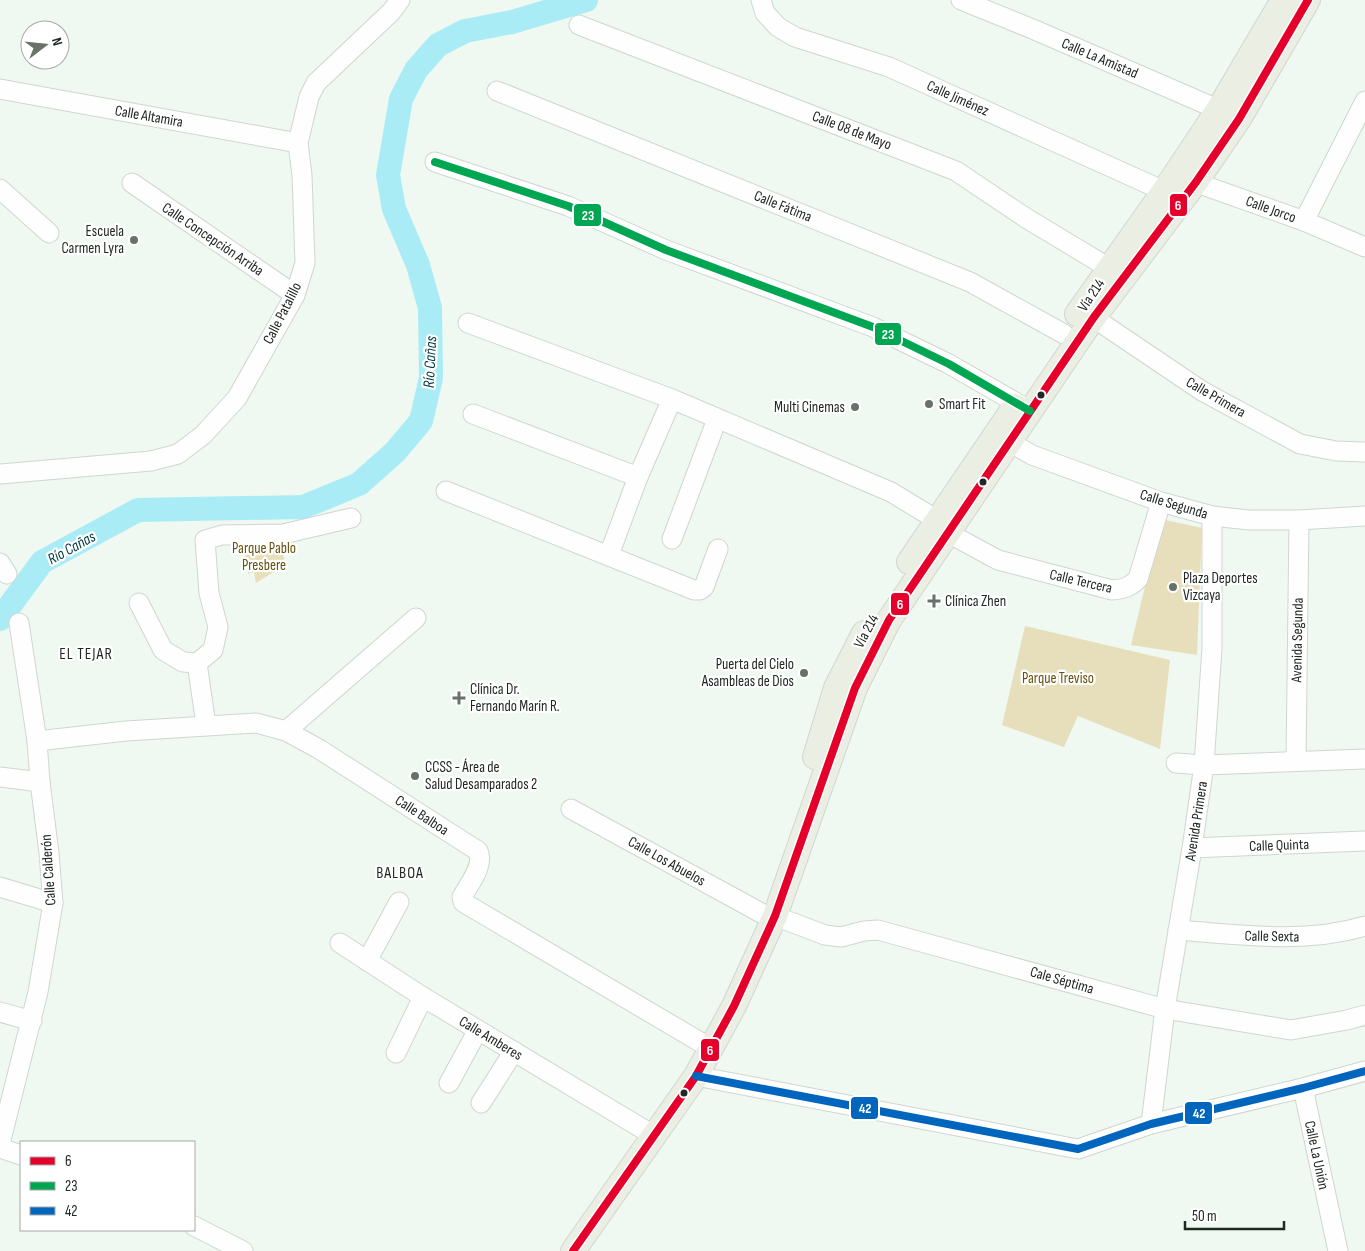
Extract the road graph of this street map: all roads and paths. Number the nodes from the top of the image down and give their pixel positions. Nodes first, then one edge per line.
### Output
1 (400, 0) edge
2 (761, 0) edge
3 (961, 0) edge
4 (1283, 0) edge
5 (1308, 0) edge
6 (579, 25) dead end
7 (0, 89) edge
8 (497, 91) dead end
9 (1365, 101) edge
10 (1228, 114) junction
11 (298, 143) junction
12 (435, 162) dead end
13 (132, 183) dead end
14 (1178, 183) junction
15 (0, 189) edge
16 (1304, 221) junction
17 (49, 233) dead end
18 (1365, 248) edge
19 (1109, 268) junction
20 (295, 295) junction
21 (1088, 313) junction
22 (468, 323) dead end
23 (1064, 334) junction
24 (672, 399) junction
25 (1023, 407) junction
26 (473, 414) dead end
27 (717, 419) junction
28 (1003, 438) junction
29 (1365, 452) edge
30 (0, 474) edge
31 (638, 477) junction
32 (446, 491) dead end
33 (1161, 502) junction
34 (1212, 516) junction
35 (1365, 516) edge
36 (351, 518) dead end
37 (1299, 520) junction
38 (942, 527) junction
39 (672, 539) dead end
40 (718, 549) dead end
41 (610, 555) junction
42 (139, 603) dead end
43 (416, 618) dead end
44 (19, 623) dead end
45 (197, 663) junction
46 (206, 725) junction
47 (286, 730) junction
48 (37, 741) junction
49 (1365, 759) edge
50 (1296, 761) junction
51 (1176, 764) dead end
52 (1204, 765) junction
53 (0, 777) edge
54 (40, 782) junction
55 (571, 809) dead end
56 (1365, 841) edge
57 (1192, 848) junction
58 (0, 887) edge
59 (399, 902) dead end
60 (53, 903) junction
61 (769, 915) junction
62 (1365, 926) edge
63 (1178, 930) junction
64 (340, 943) dead end
65 (366, 961) junction
66 (423, 997) junction
67 (1165, 1009) junction
68 (0, 1012) edge
69 (1365, 1014) edge
70 (32, 1021) junction
71 (478, 1030) junction
72 (707, 1045) junction
73 (514, 1052) junction
74 (396, 1053) dead end
75 (1365, 1071) edge
76 (696, 1076) junction
77 (449, 1083) dead end
78 (1303, 1088) junction
79 (481, 1103) dead end
80 (1151, 1124) junction
81 (644, 1130) junction
82 (0, 1144) edge
83 (0, 1148) edge
84 (20, 1155) edge
85 (195, 1227) edge
86 (243, 1251) edge
87 (558, 1251) edge
88 (573, 1251) edge
89 (1338, 1251) edge

1 - 11 street, Calle Patalillo
2 - 14 street, Calle Jiménez
3 - 10 street, Calle La Amistad
4 - 10 main road, Vía 214
5 - 10 main road, Vía 214
6 - 19 street, Calle 08 de Mayo
7 - 11 street, Calle Altamira
8 - 23 street, Calle Fátima
9 - 16 street
10 - 14 main road, Vía 214
11 - 20 street, Calle Patalillo
12 - 25 street
13 - 20 street, Calle Concepción Arriba
14 - 16 street, Calle Jorco
14 - 19 main road, Vía 214
14 - 21 main road, Vía 214
15 - 17 street
16 - 18 street, Calle Jorco
19 - 21 main road, Vía 214
20 - 30 street, Calle Patalillo
21 - 23 main road, Vía 214
21 - 25 main road, Vía 214
21 - 29 street, Calle Primera
22 - 24 street, Calle Tercera
23 - 25 main road, Vía 214
24 - 27 street, Calle Tercera
24 - 31 street
25 - 28 main road, Vía 214
26 - 31 street
27 - 38 street, Calle Tercera
27 - 39 street
28 - 33 street, Calle Segunda
28 - 38 main road, Vía 214
31 - 41 street
32 - 41 street
33 - 34 street, Calle Segunda
33 - 38 street, Calle Tercera
34 - 37 street, Calle Segunda
34 - 52 street, Avenida Primera
35 - 37 street, Calle Segunda
36 - 45 street
37 - 50 street, Avenida Segunda
38 - 61 main road, Vía 214
40 - 41 street
42 - 45 street
43 - 47 street
44 - 48 street, Calle Calderón
45 - 46 street
46 - 47 street, Calle Balboa
46 - 48 street, Calle Balboa
47 - 72 street, Calle Balboa
48 - 54 street, Calle Calderón
49 - 50 street
50 - 52 street
51 - 52 street
52 - 57 street, Avenida Primera
53 - 54 street
54 - 60 street, Calle Calderón
55 - 61 street, Calle Los Abuelos
56 - 57 street, Calle Quinta
57 - 63 street, Avenida Primera
58 - 60 street
59 - 65 street
60 - 70 street, Calle Calderón
61 - 67 street, Cale Séptima
61 - 72 main road, Vía 214
62 - 63 street, Calle Sexta
63 - 67 street, Avenida Primera
64 - 65 street, Calle Amberes
65 - 66 street, Calle Amberes
66 - 71 street, Calle Amberes
66 - 74 street
67 - 69 street, Cale Séptima
67 - 80 street, Avenida Primera
68 - 70 street
70 - 82 street, Calle Calderón
71 - 73 street, Calle Amberes
71 - 77 street
72 - 76 main road, Vía 214
72 - 81 main road, Vía 214
73 - 79 street
73 - 81 street, Calle Amberes
75 - 78 street
76 - 80 street
76 - 88 main road, Vía 214
78 - 80 street
78 - 89 street, Calle La Unión
81 - 87 main road, Vía 214
83 - 84 street
85 - 86 street

